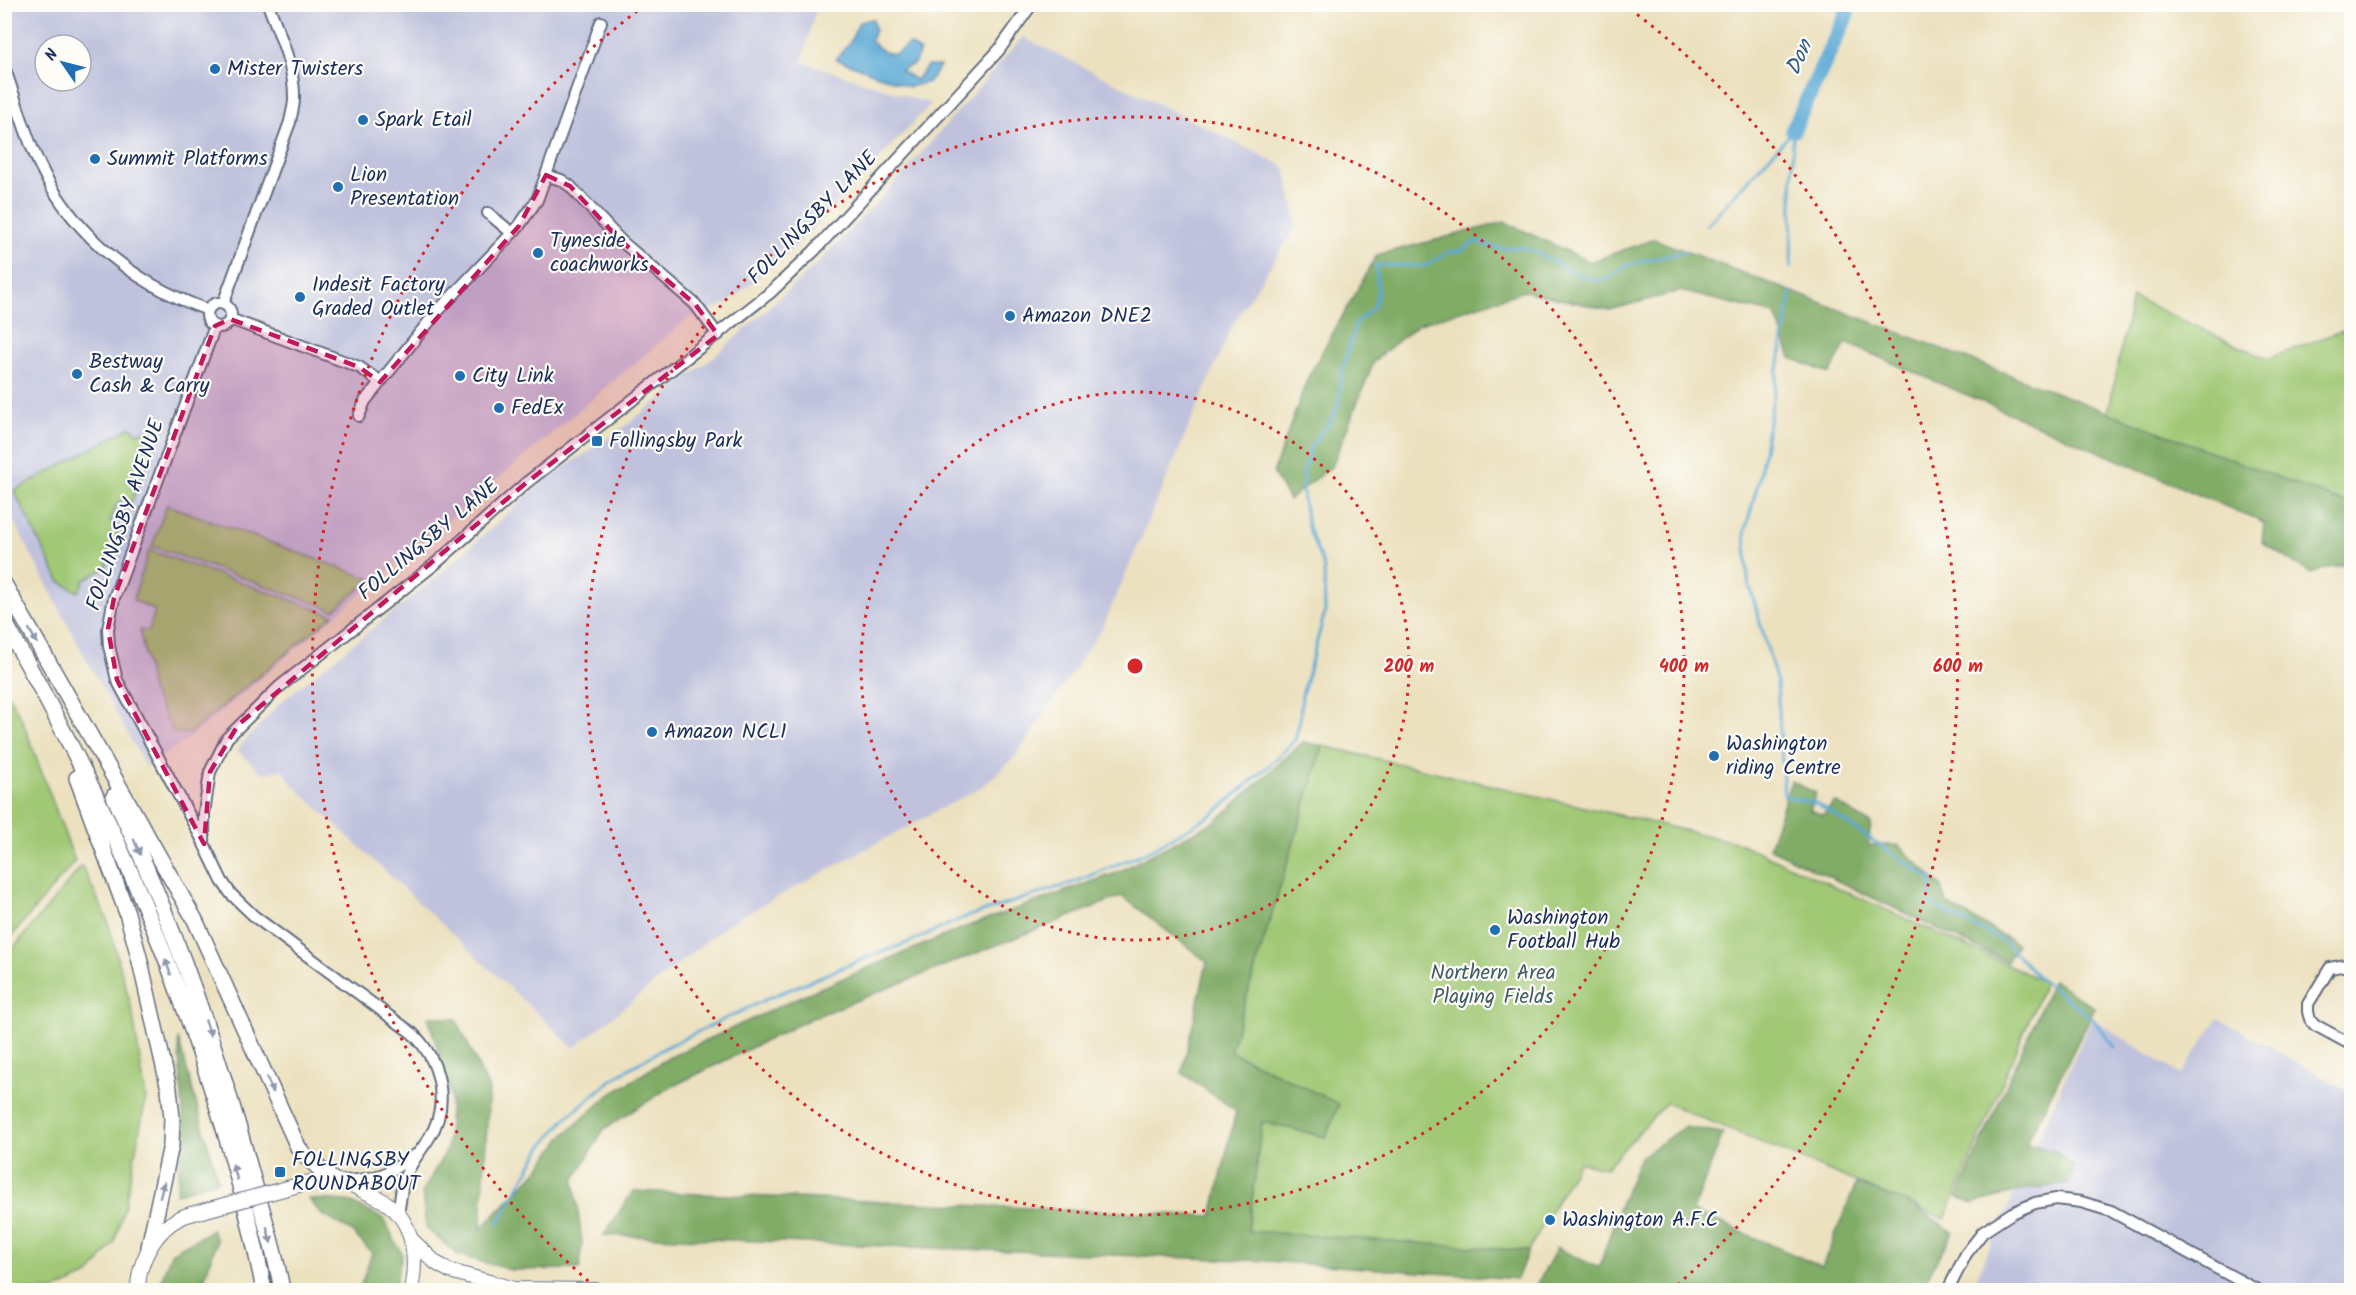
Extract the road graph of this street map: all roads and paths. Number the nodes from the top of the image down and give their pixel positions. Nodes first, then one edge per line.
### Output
1 (268, 4) edge
2 (1032, 4) edge
3 (601, 22) dead end
4 (4, 67) edge
5 (546, 175) junction
6 (488, 213) dead end
7 (512, 233) junction
8 (223, 304) junction
9 (208, 310) junction
10 (230, 319) junction
11 (215, 326) junction
12 (718, 335) junction
13 (380, 382) junction
14 (359, 416) dead end
15 (4, 584) edge
16 (4, 621) edge
17 (68, 699) junction
18 (50, 704) junction
19 (204, 844) junction
20 (2352, 968) edge
21 (2352, 1045) edge
22 (420, 1152) junction
23 (338, 1180) junction
24 (398, 1214) junction
25 (412, 1240) junction
26 (149, 1247) junction
27 (138, 1284) edge
28 (514, 1289) junction
29 (128, 1290) edge
30 (264, 1290) edge
31 (282, 1290) edge
32 (411, 1290) edge
33 (487, 1290) edge
34 (596, 1290) edge
35 (1948, 1290) edge
36 (2257, 1290) edge

1 - 8 street
2 - 12 street, FOLLINGSBY LANE
3 - 5 street
4 - 9 street
5 - 7 street
5 - 12 street
6 - 7 street
7 - 13 street
8 - 9 street
8 - 10 street
9 - 11 street
10 - 11 street
10 - 13 street
11 - 19 street, FOLLINGSBY AVENUE
12 - 19 street, FOLLINGSBY LANE
13 - 14 street
15 -> 17 highway
16 - 18 highway
17 -> 23 highway
17 -> 31 highway
26 -> 18 highway
30 -> 18 highway
19 - 22 street, FOLLINGSBY LANE
20 - 21 street
22 - 23 street, FOLLINGSBY LANE
22 - 24 street, FOLLINGSBY LANE
23 - 24 main road
23 - 26 main road, bridge
24 - 25 main road
25 - 28 main road
25 - 32 main road
26 - 27 main road
27 - 29 main road
28 - 33 main road
28 - 34 main road
35 - 36 street

